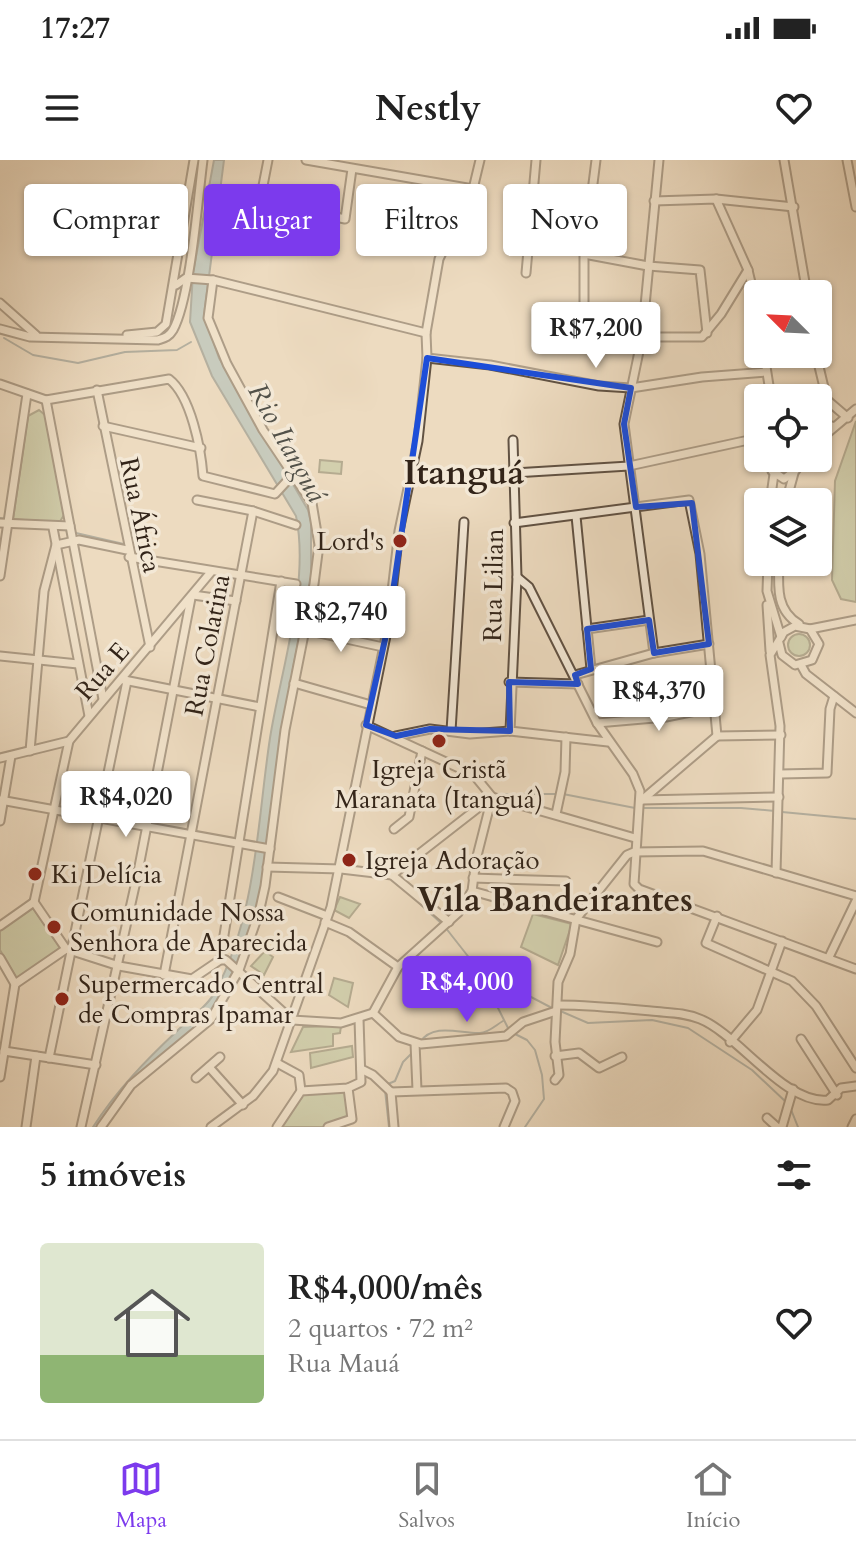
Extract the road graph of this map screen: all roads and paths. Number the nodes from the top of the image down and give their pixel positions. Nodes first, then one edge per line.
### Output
1 (194, 160) edge
2 (203, 160) edge
3 (268, 160) edge
4 (306, 160) edge
5 (480, 160) edge
6 (536, 160) edge
7 (596, 160) edge
8 (659, 160) edge
9 (784, 160) edge
10 (847, 160) edge
11 (352, 169) junction
12 (443, 184) edge
13 (474, 184) edge
14 (593, 184) edge
15 (716, 199) junction
16 (654, 201) junction
17 (794, 207) junction
18 (856, 207) edge
19 (440, 256) edge
20 (584, 256) edge
21 (595, 256) edge
22 (648, 266) junction
23 (748, 270) junction
24 (526, 273) dead end
25 (189, 278) junction
26 (211, 280) junction
27 (750, 280) edge
28 (805, 280) edge
29 (176, 285) junction
30 (0, 303) edge
31 (0, 329) edge
32 (426, 333) junction
33 (707, 333) junction
34 (42, 337) junction
35 (96, 337) junction
36 (642, 337) junction
37 (427, 358) junction
38 (766, 368) edge
39 (819, 368) edge
40 (766, 372) junction
41 (0, 384) edge
42 (768, 384) edge
43 (631, 388) junction
44 (97, 390) junction
45 (27, 394) junction
46 (46, 400) junction
47 (856, 409) edge
48 (848, 418) junction
49 (838, 424) junction
50 (103, 426) junction
51 (832, 426) edge
52 (832, 429) edge
53 (513, 440) dead end
54 (744, 441) edge
55 (201, 448) junction
56 (629, 466) junction
57 (289, 467) junction
58 (789, 472) edge
59 (514, 473) junction
60 (774, 474) joint
61 (772, 488) edge
62 (197, 500) dead end
63 (636, 507) junction
64 (253, 511) junction
65 (576, 516) junction
66 (464, 522) dead end
67 (3, 523) edge
68 (514, 523) junction
69 (296, 525) dead end
70 (70, 526) junction
71 (53, 528) junction
72 (73, 539) junction
73 (56, 545) junction
74 (128, 554) junction
75 (211, 572) junction
76 (241, 575) junction
77 (0, 576) edge
78 (768, 576) edge
79 (779, 576) edge
80 (517, 577) junction
81 (281, 581) junction
82 (296, 584) dead end
83 (767, 591) junction
84 (192, 597) junction
85 (236, 601) junction
86 (649, 620) junction
87 (856, 620) edge
88 (801, 625) junction
89 (587, 629) junction
90 (810, 629) junction
91 (305, 630) junction
92 (709, 644) junction
93 (778, 645) junction
94 (150, 647) junction
95 (383, 647) junction
96 (654, 653) junction
97 (0, 656) edge
98 (38, 663) junction
99 (78, 664) junction
100 (801, 665) junction
101 (591, 669) junction
102 (124, 680) junction
103 (576, 680) junction
104 (509, 682) junction
105 (294, 683) junction
106 (173, 690) junction
107 (834, 696) junction
108 (217, 698) junction
109 (103, 699) junction
110 (371, 705) junction
111 (260, 707) junction
112 (715, 707) junction
113 (856, 713) edge
114 (89, 716) junction
115 (597, 723) junction
116 (366, 725) junction
117 (451, 731) junction
118 (510, 731) junction
119 (781, 735) junction
120 (396, 736) junction
121 (717, 736) junction
122 (566, 737) junction
123 (69, 741) junction
124 (608, 742) junction
125 (30, 751) junction
126 (422, 751) junction
127 (11, 756) junction
128 (0, 758) edge
129 (780, 774) junction
130 (492, 797) junction
131 (779, 797) junction
132 (2, 800) edge
133 (642, 800) junction
134 (52, 809) junction
135 (556, 814) junction
136 (99, 818) junction
137 (0, 821) edge
138 (147, 827) junction
139 (394, 829) dead end
140 (191, 835) junction
141 (635, 838) junction
142 (236, 843) junction
143 (264, 848) junction
144 (634, 852) junction
145 (267, 867) junction
146 (341, 869) junction
147 (776, 873) junction
148 (392, 875) junction
149 (473, 878) junction
150 (566, 881) dead end
151 (472, 891) junction
152 (278, 897) dead end
153 (856, 899) edge
154 (34, 902) junction
155 (717, 916) junction
156 (326, 919) junction
157 (576, 919) junction
158 (449, 922) junction
159 (0, 926) edge
160 (782, 941) junction
161 (657, 942) dead end
162 (69, 950) junction
163 (829, 957) junction
164 (0, 958) edge
165 (220, 960) junction
166 (119, 966) junction
167 (236, 967) junction
168 (398, 967) junction
169 (856, 969) edge
170 (773, 971) junction
171 (164, 975) junction
172 (15, 984) junction
173 (557, 1008) junction
174 (373, 1013) junction
175 (359, 1019) junction
176 (292, 1020) junction
177 (801, 1039) dead end
178 (730, 1042) junction
179 (415, 1043) junction
180 (4, 1051) junction
181 (36, 1056) junction
182 (555, 1056) junction
183 (220, 1057) dead end
184 (622, 1057) dead end
185 (49, 1058) junction
186 (277, 1063) junction
187 (96, 1065) junction
188 (209, 1067) junction
189 (856, 1068) edge
190 (361, 1069) junction
191 (0, 1077) edge
192 (196, 1078) dead end
193 (555, 1080) dead end
194 (856, 1086) edge
195 (348, 1088) junction
196 (793, 1089) junction
197 (417, 1090) junction
198 (301, 1091) junction
199 (391, 1092) junction
200 (837, 1095) junction
201 (243, 1105) junction
202 (767, 1118) dead end
203 (856, 1119) edge
204 (26, 1127) edge
205 (81, 1127) edge
206 (101, 1127) edge
207 (211, 1127) edge
208 (277, 1127) edge
209 (328, 1127) edge
210 (394, 1127) edge
211 (504, 1127) edge
212 (779, 1127) edge
213 (852, 1127) edge

1 - 29 street
2 - 25 street
3 - 11 street
4 - 11 street
5 - 13 street
6 - 24 street
7 - 14 street
8 - 16 street
9 - 17 street
10 - 18 street
11 - 12 street
15 - 16 street
15 - 17 street
15 - 23 street
16 - 22 street
17 - 28 street
19 - 32 street
20 - 36 street
21 - 22 street
22 - 33 street
22 - 36 street
23 - 27 street
23 - 33 street
25 - 26 street
25 - 29 street
25 - 35 street
26 - 32 street
26 - 57 street
29 - 35 street
30 - 34 street
31 - 34 street
32 - 37 street
33 - 36 street
34 - 35 street
36 - 43 street
37 - 43 street
37 - 95 street
38 - 40 street
39 - 48 street
40 - 42 street
40 - 43 street
41 - 45 street
43 - 56 street
44 - 46 street
44 - 50 street, Rua África
44 - 55 street
45 - 46 street
45 - 67 street
46 - 70 street
47 - 48 street
48 - 49 street
49 - 51 street
49 - 52 street
50 - 55 street
50 - 74 street, Rua África
53 - 59 street, Rua Lilian
54 - 56 street
55 - 57 street
56 - 59 street
56 - 63 street
57 - 91 street
58 - 60 street
59 - 68 street, Rua Lilian
60 - 61 street
62 - 64 street
63 - 65 street
63 - 86 street
63 - 92 street
64 - 69 street
64 - 76 street, Rua Colatina
65 - 68 street
65 - 89 street
66 - 117 street
67 - 71 street
67 - 77 street
68 - 80 street, Rua Lilian
70 - 71 street
70 - 72 street
71 - 73 street
72 - 73 street
72 - 74 street
72 - 109 street
73 - 98 street
73 - 99 street
74 - 75 street
74 - 94 street, Rua África
75 - 76 street
75 - 84 street, Rua E
76 - 81 street
76 - 85 street, Rua Colatina
78 - 83 street
79 - 88 street
80 - 103 street
80 - 104 street, Rua Lilian
81 - 82 street
81 - 111 street
83 - 93 street
83 - 93 street
84 - 85 street, Rua África
84 - 94 street, Rua E
84 - 106 street
85 - 108 street, Rua Colatina
86 - 89 street
86 - 96 street
87 - 90 street
88 - 90 street
88 - 93 street
89 - 101 street
90 - 100 street
91 - 95 street
91 - 105 street
92 - 96 street
92 - 112 street
93 - 100 street
93 - 119 street
94 - 102 street, Rua E
95 - 110 street
96 - 101 street
97 - 98 street
98 - 99 street
98 - 125 street
99 - 114 street
100 - 107 street
101 - 103 street
102 - 106 street
102 - 109 street, Rua E
102 - 136 street
103 - 104 street
103 - 115 street
104 - 118 street, Rua Lilian
105 - 110 street
105 - 143 street
106 - 108 street
106 - 138 street
107 - 113 street
107 - 129 street
108 - 111 street
108 - 140 street, Rua Colatina
109 - 114 street, Rua E
110 - 116 street
111 - 142 street
112 - 115 street
112 - 121 street
114 - 123 street, Rua E
115 - 124 street
116 - 120 street
116 - 146 street
117 - 118 street
117 - 120 street
118 - 122 street
119 - 121 street
119 - 129 street
120 - 126 street
121 - 133 street
122 - 124 street
122 - 135 street
123 - 125 street
123 - 134 street
124 - 133 street
125 - 127 street
126 - 130 street
126 - 139 street
127 - 128 street
127 - 132 street
129 - 131 street
130 - 135 street
130 - 148 street
130 - 149 street
131 - 133 street
131 - 147 street
132 - 134 street
132 - 137 street
133 - 141 street
134 - 136 street
134 - 154 street
135 - 141 street
136 - 138 street
136 - 162 street
138 - 140 street
138 - 166 street
140 - 142 street
140 - 171 street, Rua Colatina
141 - 144 street
142 - 143 street
142 - 165 street
143 - 145 street
144 - 147 street
144 - 155 street
144 - 157 street
145 - 146 street
145 - 167 street
146 - 148 street
146 - 156 street
147 - 153 street
148 - 158 street
149 - 150 street
149 - 151 street
151 - 157 street
151 - 158 street
152 - 156 street
153 - 163 street
154 - 159 street
154 - 162 street
155 - 160 street
155 - 170 street
156 - 168 street
156 - 176 street
157 - 161 street
157 - 173 street
158 - 168 street
160 - 163 street
160 - 170 street
162 - 166 street
162 - 172 street
162 - 185 street
163 - 169 street
164 - 172 street
165 - 167 street
165 - 171 street
166 - 171 street
166 - 187 street
167 - 176 street
167 - 206 street
168 - 174 street
170 - 178 street
170 - 189 street
172 - 180 street
173 - 178 street
173 - 179 street
173 - 182 street
174 - 175 street
174 - 179 street
175 - 176 street
175 - 190 street
176 - 186 street
177 - 200 street
178 - 196 street
179 - 197 street
180 - 181 street
180 - 191 street
181 - 185 street
181 - 204 street
182 - 184 street
182 - 193 street
183 - 188 street
185 - 187 street
186 - 198 street
186 - 201 street
187 - 205 street
188 - 192 street
188 - 201 street
190 - 195 street
190 - 199 street
194 - 200 street
195 - 198 street
195 - 209 street
196 - 200 street
196 - 212 street
197 - 199 street
197 - 211 street
198 - 208 street
199 - 210 street
201 - 207 street
202 - 212 street
203 - 213 street

